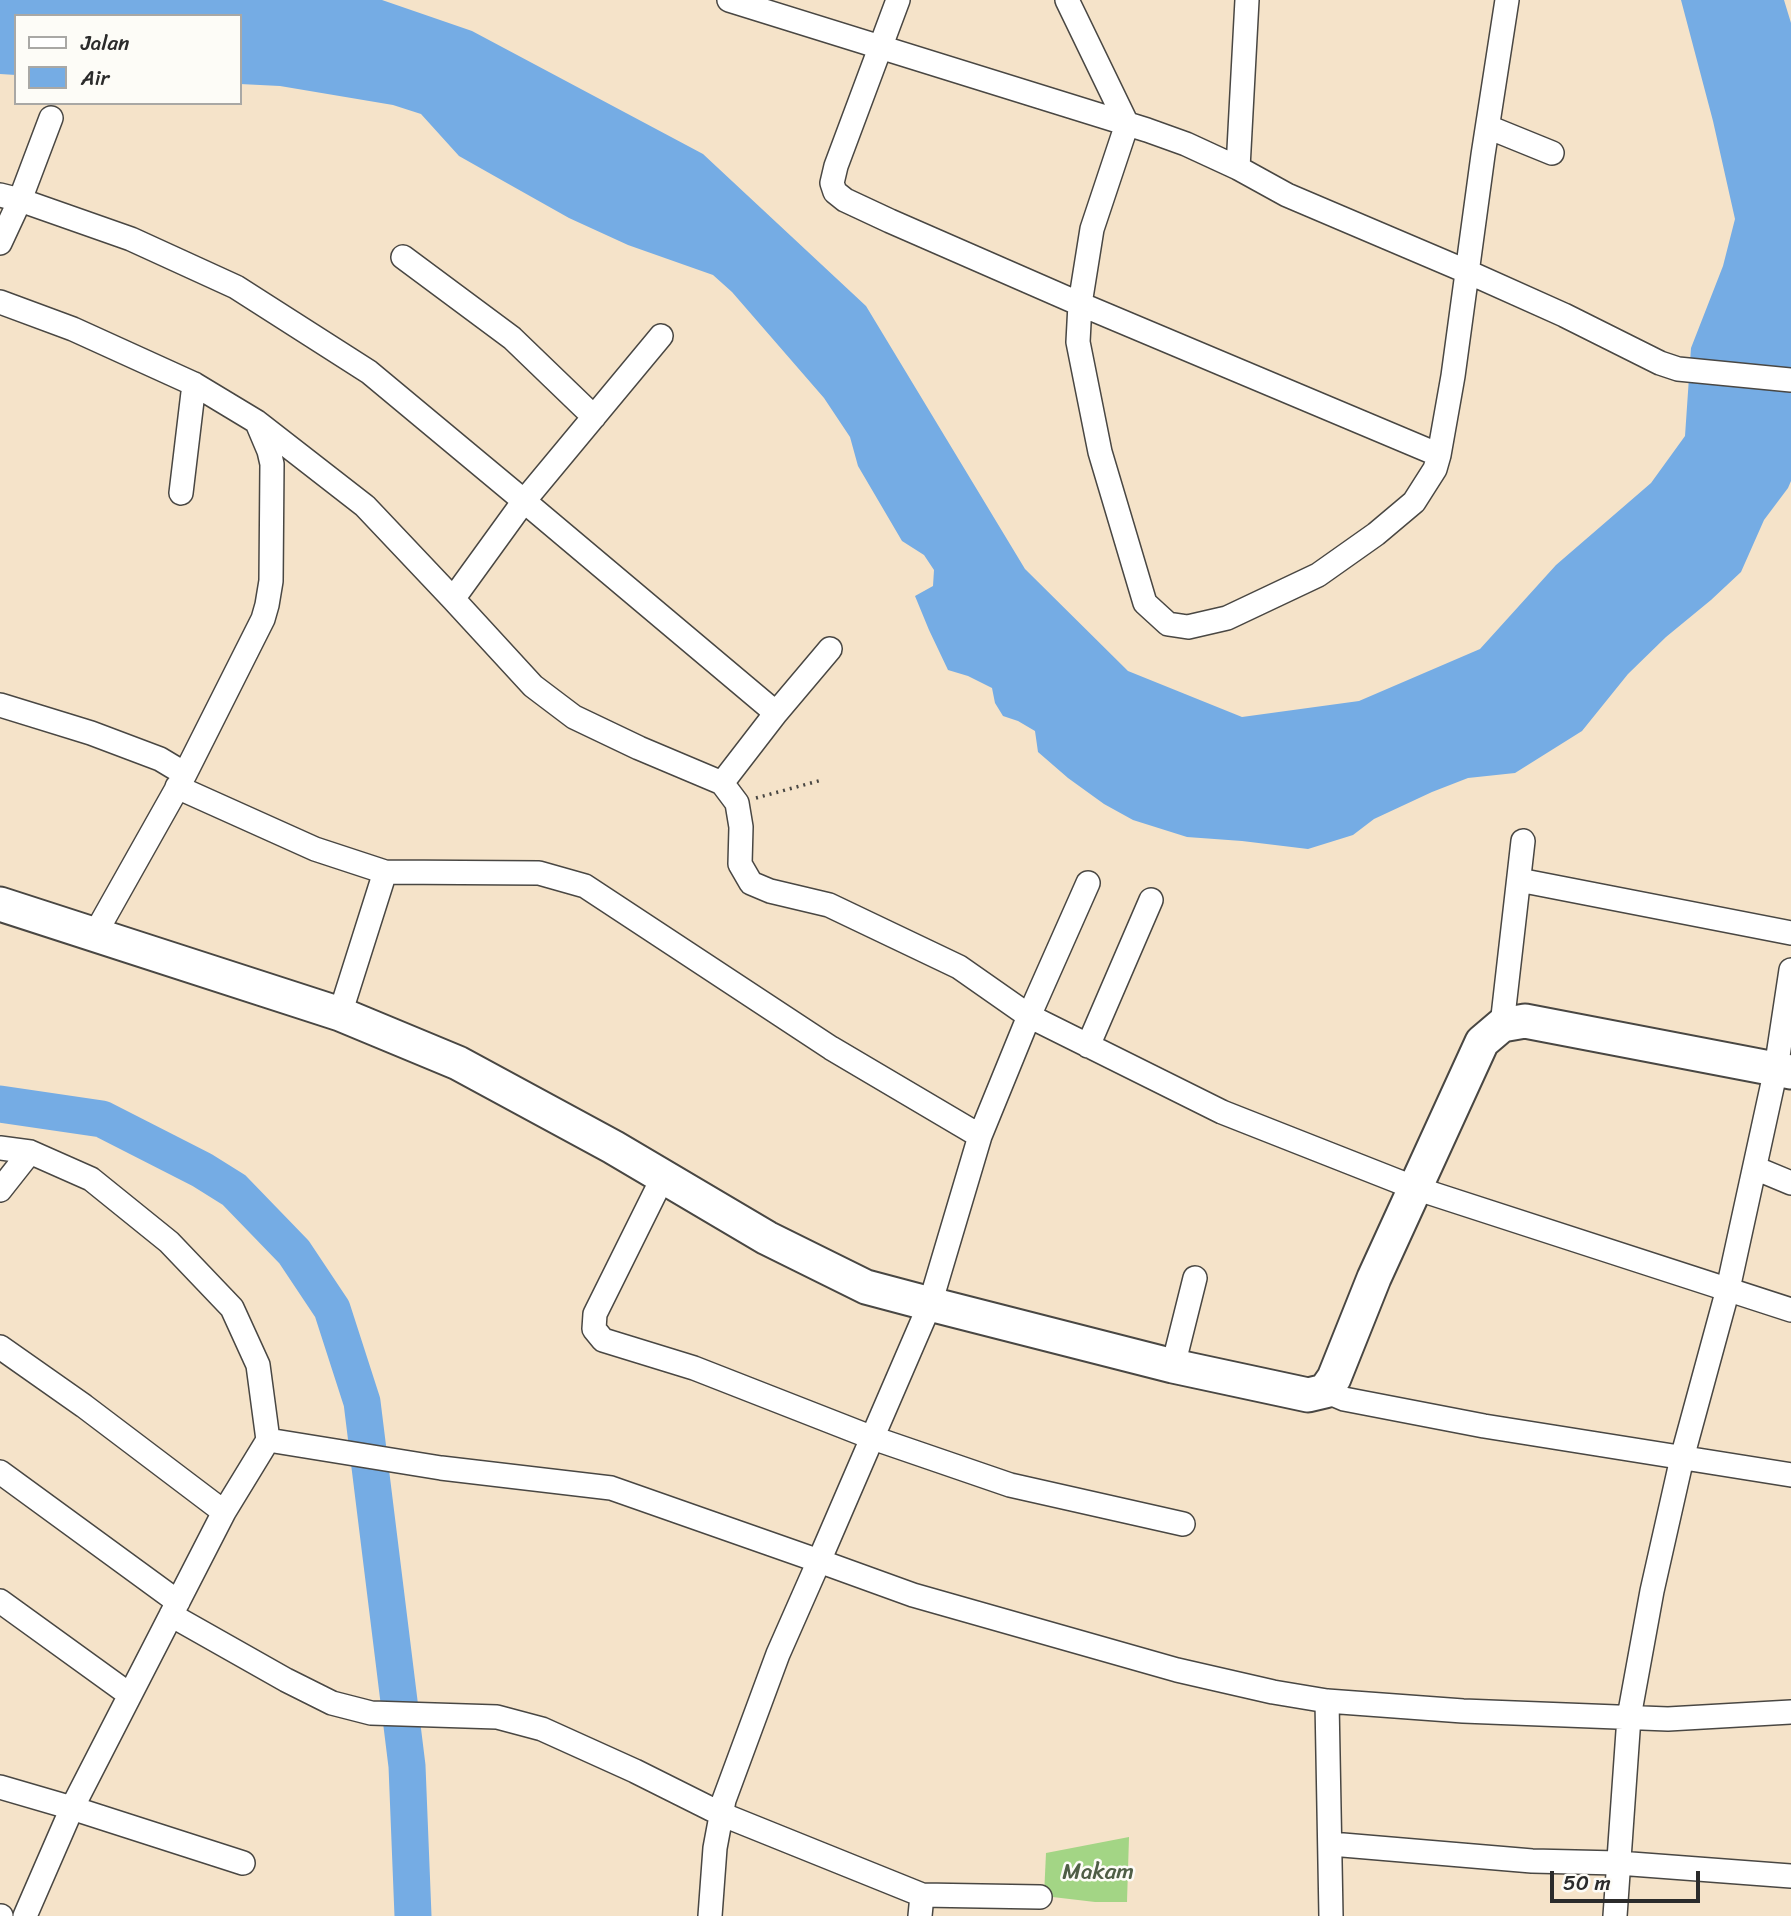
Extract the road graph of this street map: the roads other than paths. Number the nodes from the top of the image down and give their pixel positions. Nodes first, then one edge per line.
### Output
1 (729, 0) edge
2 (898, 0) edge
3 (1067, 0) edge
4 (1247, 0) edge
5 (1507, 0) edge
6 (880, 48) junction
7 (51, 118) dead end
8 (1127, 124) junction
9 (1488, 127) junction
10 (1552, 153) dead end
11 (1238, 168) junction
12 (10, 197) edge
13 (0, 243) edge
14 (404, 257) dead end
15 (1468, 272) junction
16 (0, 302) edge
17 (1080, 304) junction
18 (661, 336) dead end
19 (1791, 380) edge
20 (194, 384) junction
21 (594, 417) junction
22 (257, 422) junction
23 (1439, 455) junction
24 (181, 494) dead end
25 (524, 501) junction
26 (453, 598) junction
27 (830, 649) dead end
28 (0, 705) edge
29 (776, 713) junction
30 (181, 780) junction
31 (722, 783) junction
32 (1523, 841) dead end
33 (385, 872) junction
34 (1519, 880) junction
35 (1088, 883) dead end
36 (1151, 900) dead end
37 (0, 904) edge
38 (1791, 933) edge
39 (95, 934) junction
40 (1791, 970) edge
41 (340, 1014) junction
42 (1029, 1016) junction
43 (1503, 1025) junction
44 (1088, 1046) junction
45 (1784, 1071) edge
46 (980, 1136) junction
47 (0, 1147) edge
48 (30, 1152) junction
49 (1755, 1168) junction
50 (663, 1177) junction
51 (1791, 1183) edge
52 (1415, 1188) junction
53 (0, 1190) edge
54 (1195, 1278) dead end
55 (1728, 1289) junction
56 (929, 1304) junction
57 (1791, 1310) edge
58 (0, 1348) edge
59 (1173, 1366) junction
60 (1325, 1391) junction
61 (873, 1438) junction
62 (268, 1440) junction
63 (1682, 1458) junction
64 (0, 1472) edge
65 (1791, 1475) edge
66 (224, 1511) junction
67 (1183, 1524) dead end
68 (819, 1561) junction
69 (0, 1601) edge
70 (174, 1608) junction
71 (130, 1695) junction
72 (1326, 1702) junction
73 (1791, 1712) edge
74 (1629, 1717) junction
75 (0, 1787) edge
76 (72, 1808) junction
77 (721, 1814) junction
78 (1331, 1844) junction
79 (243, 1863) dead end
80 (1618, 1863) junction
81 (1791, 1875) edge
82 (1040, 1897) dead end
83 (921, 1905) edge
84 (25, 1916) edge
85 (710, 1916) edge
86 (1331, 1916) edge
87 (1615, 1916) edge

1 - 6 street
2 - 6 street
3 - 8 street
4 - 11 street
5 - 9 street
6 - 8 street
6 - 17 street
7 - 12 street
8 - 11 street
8 - 17 street
9 - 10 street
9 - 15 street
11 - 15 street
12 - 13 street
12 - 25 street
14 - 21 street
15 - 19 street
15 - 23 street
16 - 20 street
17 - 23 street
17 - 23 street
18 - 21 street
20 - 22 street
20 - 24 street
21 - 25 street
22 - 26 street
22 - 30 street
25 - 26 street
25 - 29 street
26 - 31 street
27 - 29 street
28 - 30 street
29 - 31 street
30 - 33 street
30 - 39 street
31 - 42 street
32 - 34 street
33 - 41 street
33 - 46 street
34 - 38 street
34 - 43 street
35 - 42 street
36 - 44 street
37 - 39 street
39 - 41 street
40 - 45 street
41 - 50 street
42 - 44 street
42 - 46 street
43 - 45 street
43 - 52 street
44 - 52 street
45 - 49 street
46 - 56 street
47 - 48 street
48 - 53 street
48 - 62 street
49 - 51 street
49 - 55 street
50 - 56 street
50 - 61 street
52 - 55 street
52 - 60 street
54 - 59 street
55 - 57 street
55 - 63 street
56 - 59 street
56 - 61 street
58 - 66 street
59 - 60 street
60 - 63 street
61 - 67 street
61 - 68 street
62 - 66 street
62 - 68 street
63 - 65 street
63 - 74 street
64 - 70 street
66 - 70 street
68 - 72 street
68 - 77 street
69 - 71 street
70 - 71 street
70 - 77 street
71 - 76 street
72 - 74 street
72 - 78 street
73 - 74 street
74 - 80 street
75 - 76 street
76 - 79 street
76 - 84 street
77 - 83 street
77 - 85 street
78 - 80 street
78 - 86 street
80 - 81 street
80 - 87 street
82 - 83 street

